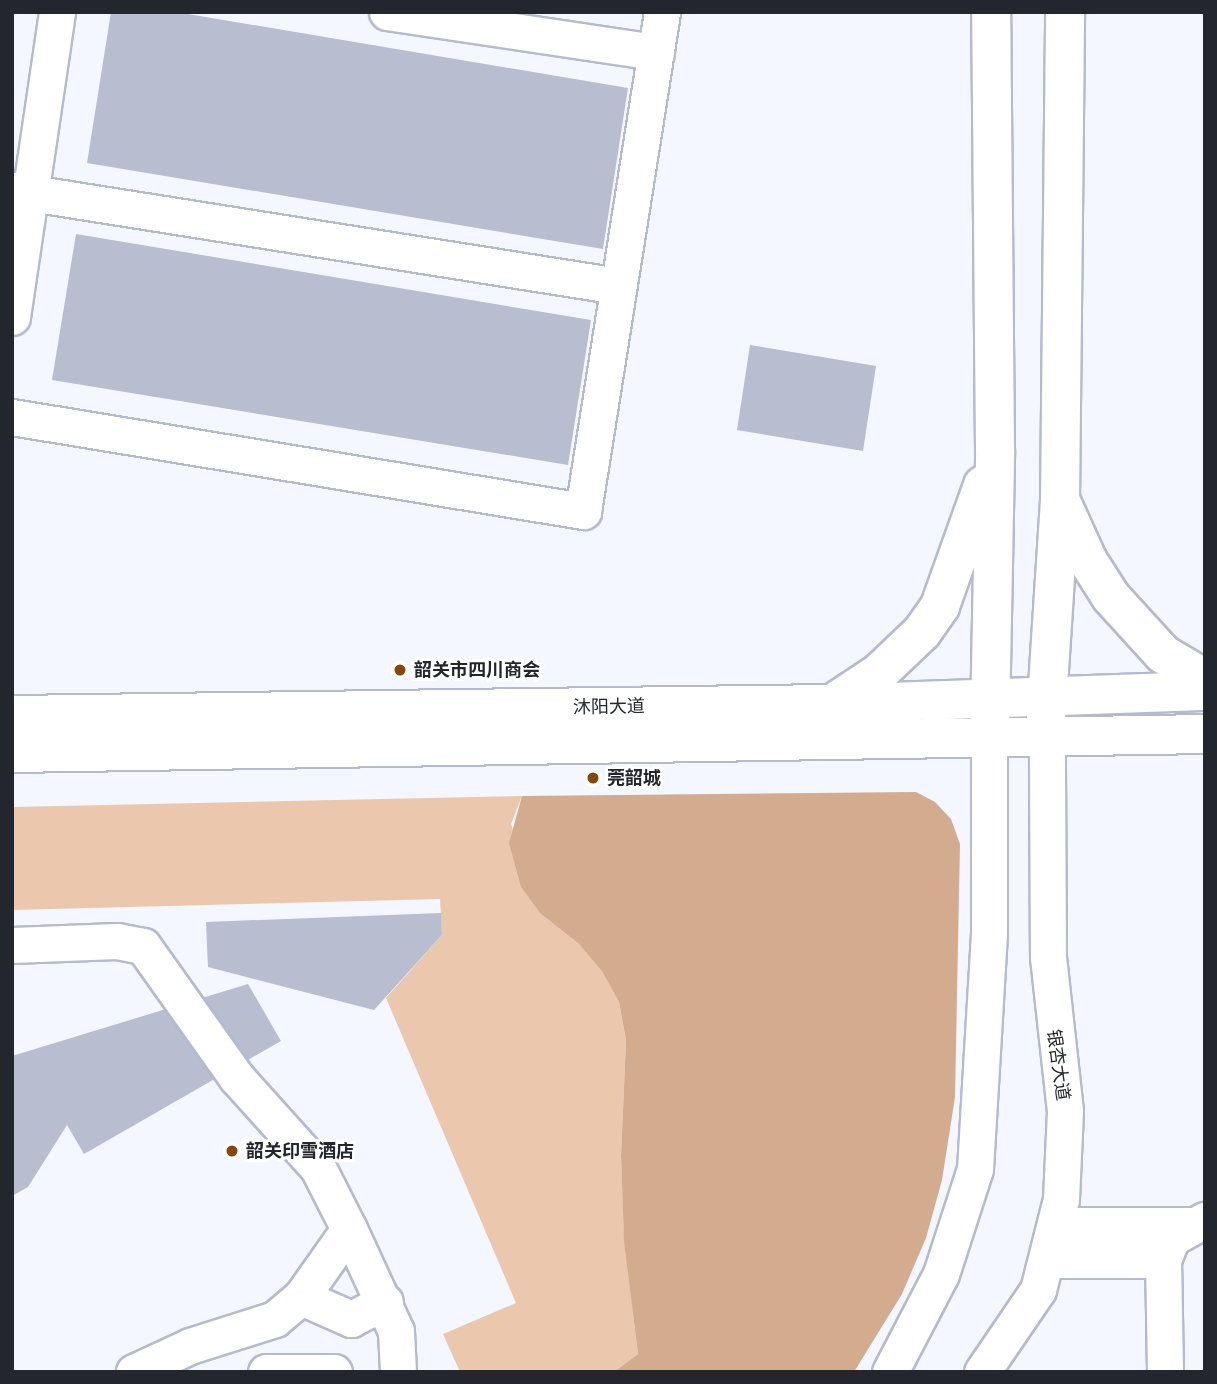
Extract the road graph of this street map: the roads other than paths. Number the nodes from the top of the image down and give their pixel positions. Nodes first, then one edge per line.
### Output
1 (57, 12) edge
2 (387, 12) edge
3 (662, 12) edge
4 (991, 12) edge
5 (1065, 12) edge
6 (656, 52) junction
7 (21, 191) edge
8 (618, 286) junction
9 (12, 317) edge
10 (12, 417) edge
11 (995, 450) junction
12 (1060, 501) junction
13 (1205, 679) edge
14 (1205, 691) edge
15 (1046, 693) junction
16 (990, 696) junction
17 (831, 704) junction
18 (12, 715) edge
19 (1205, 734) edge
20 (1047, 737) junction
21 (989, 739) junction
22 (12, 752) edge
23 (12, 945) edge
24 (1198, 1223) edge
25 (1056, 1225) junction
26 (349, 1230) junction
27 (1049, 1260) junction
28 (1163, 1260) junction
29 (302, 1297) junction
30 (385, 1301) junction
31 (351, 1319) junction
32 (134, 1372) edge
33 (266, 1372) edge
34 (333, 1372) edge
35 (398, 1372) edge
36 (890, 1372) edge
37 (982, 1372) edge
38 (1166, 1372) edge

1 - 7 street
2 - 6 street
3 - 6 street
4 - 11 main road
5 - 12 main road
6 - 8 street
7 - 8 street
7 - 9 street
8 - 10 street
11 - 16 main road
11 - 17 main road
12 - 13 main road
12 - 15 main road
14 - 15 main road, 沐阳大道
15 - 16 main road, 沐阳大道
15 - 20 main road
16 - 17 main road, 沐阳大道
16 - 21 main road
17 - 18 main road, 沐阳大道
19 - 20 main road, 沐阳大道
20 - 21 main road, 沐阳大道
20 - 25 street, 银杏大道
21 - 22 main road, 沐阳大道
21 - 36 street
23 - 26 street
24 - 25 street
24 - 28 street
25 - 27 street, 银杏大道
26 - 29 street
26 - 30 street
27 - 28 street
27 - 37 street, 银杏大道
28 - 38 street
29 - 31 street
29 - 32 street
30 - 31 street
30 - 35 street
31 - 34 street
33 - 34 street

